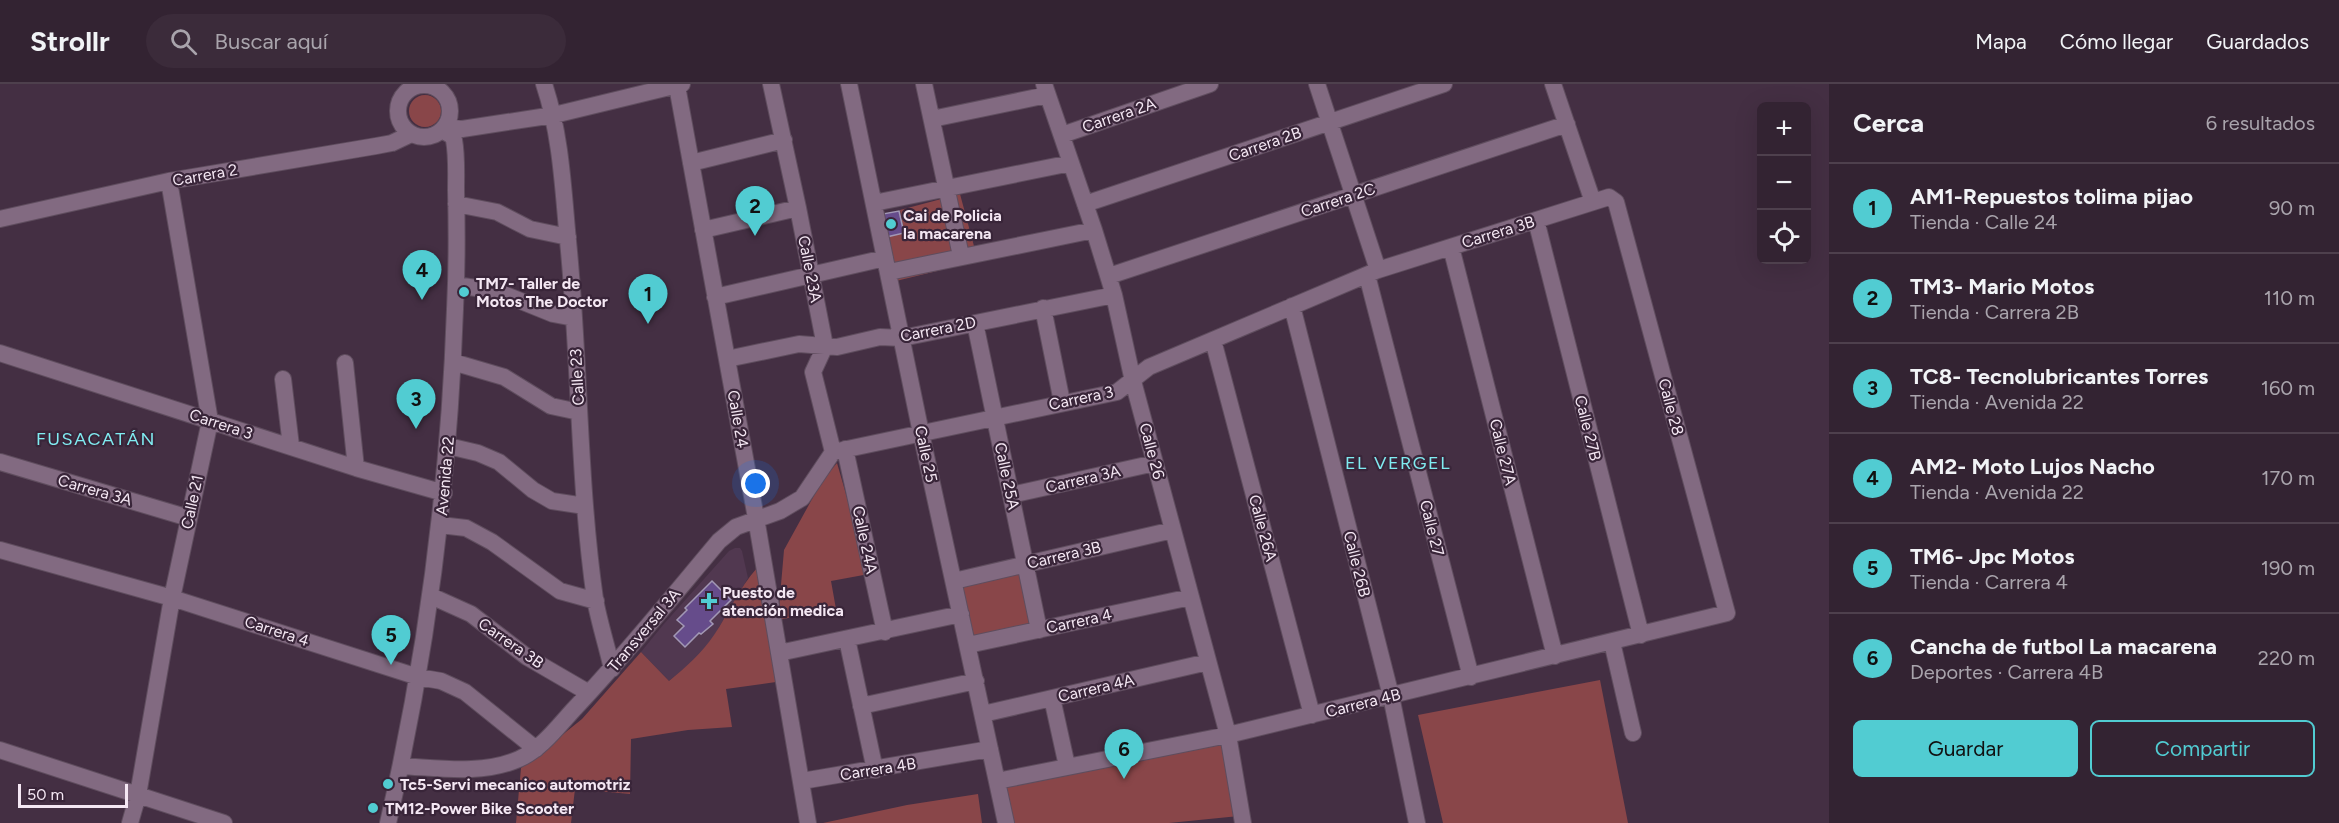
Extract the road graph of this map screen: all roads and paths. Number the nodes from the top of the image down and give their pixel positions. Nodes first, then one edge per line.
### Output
1 (544, 84) edge
2 (771, 84) edge
3 (849, 84) edge
4 (924, 84) edge
5 (1210, 84) edge
6 (1317, 84) edge
7 (1444, 84) edge
8 (1553, 84) edge
9 (679, 85) edge
10 (437, 86) edge
11 (400, 89) edge
12 (1046, 89) edge
13 (622, 91) edge
14 (554, 115) junction
15 (932, 119) junction
16 (1331, 122) junction
17 (1567, 124) junction
18 (444, 129) junction
19 (411, 134) junction
20 (1062, 135) junction
21 (784, 140) junction
22 (691, 163) junction
23 (1071, 163) junction
24 (169, 181) junction
25 (947, 188) junction
26 (1355, 194) junction
27 (1593, 202) junction
28 (1616, 202) joint
29 (874, 203) junction
30 (456, 204) junction
31 (1085, 204) junction
32 (798, 208) junction
33 (0, 219) edge
34 (1536, 220) junction
35 (703, 230) junction
36 (1094, 230) junction
37 (568, 237) junction
38 (1451, 247) junction
39 (961, 256) junction
40 (887, 265) junction
41 (1373, 272) junction
42 (811, 275) junction
43 (1109, 276) junction
44 (456, 285) junction
45 (1114, 295) junction
46 (715, 297) junction
47 (1292, 306) junction
48 (1043, 308) junction
49 (574, 318) junction
50 (975, 322) junction
51 (902, 338) junction
52 (1213, 340) junction
53 (825, 346) junction
54 (0, 353) edge
55 (727, 359) junction
56 (453, 362) junction
57 (345, 363) dead end
58 (283, 379) dead end
59 (1133, 381) junction
60 (1062, 402) junction
61 (579, 412) junction
62 (995, 417) junction
63 (210, 421) junction
64 (921, 433) junction
65 (291, 446) junction
66 (448, 446) junction
67 (839, 450) junction
68 (0, 462) edge
69 (1155, 462) junction
70 (356, 468) junction
71 (444, 493) junction
72 (1011, 495) junction
73 (585, 506) junction
74 (189, 518) junction
75 (756, 518) junction
76 (440, 525) junction
77 (1173, 530) junction
78 (0, 550) edge
79 (1025, 564) junction
80 (954, 581) junction
81 (431, 596) junction
82 (1191, 597) junction
83 (172, 598) junction
84 (596, 601) junction
85 (1727, 613) joint
86 (961, 615) junction
87 (1039, 630) junction
88 (885, 632) junction
89 (1641, 635) junction
90 (847, 639) junction
91 (1612, 642) junction
92 (968, 645) junction
93 (779, 653) junction
94 (1555, 656) junction
95 (1208, 662) junction
96 (612, 669) junction
97 (418, 676) junction
98 (1471, 677) junction
99 (976, 681) junction
100 (589, 693) junction
101 (1391, 696) junction
102 (1052, 698) junction
103 (861, 706) junction
104 (983, 714) junction
105 (1312, 715) junction
106 (1633, 733) dead end
107 (1228, 735) junction
108 (536, 749) junction
109 (0, 750) edge
110 (990, 750) junction
111 (401, 766) junction
112 (1067, 766) junction
113 (875, 770) junction
114 (802, 781) junction
115 (997, 781) junction
116 (138, 795) junction
117 (130, 823) edge
118 (224, 823) edge
119 (388, 823) edge
120 (808, 823) edge
121 (1006, 823) edge
122 (1243, 823) edge
123 (1417, 823) edge

1 - 14 street, Calle 23
2 - 21 street, Calle 23A
3 - 29 street, Calle 25
4 - 15 street
5 - 20 street, Carrera 2A
6 - 16 street, Calle 27
7 - 16 street, Carrera 2B
8 - 17 street
9 - 13 street
9 - 22 street, Calle 24
10 - 11 street
10 - 18 street
11 - 19 street
12 - 15 street
12 - 20 street, Calle 26
13 - 14 street
14 - 18 street
14 - 37 street, Calle 23
15 - 25 street
16 - 26 street, Calle 27
16 - 31 street, Carrera 2B
17 - 26 street, Carrera 2C
17 - 27 street
18 - 19 street
18 - 30 street, Avenida 22
19 - 24 street, Carrera 2
20 - 23 street, Calle 26
21 - 22 street
21 - 32 street, Calle 23A
22 - 35 street, Calle 24
23 - 25 street
23 - 31 street, Calle 26
24 - 33 street, Carrera 2
24 - 63 street, Calle 21
25 - 29 street
25 - 39 street
26 - 41 street, Calle 27
26 - 43 street, Carrera 2C
27 - 28 street, Carrera 3B
27 - 34 street, Carrera 3B
28 - 85 street, Calle 28
29 - 40 street, Calle 25
30 - 37 street
30 - 44 street, Avenida 22
31 - 36 street, Calle 26
32 - 35 street
32 - 42 street, Calle 23A
34 - 38 street, Carrera 3B
34 - 89 street, Calle 27B
35 - 46 street, Calle 24
36 - 39 street
36 - 43 street, Calle 26
37 - 49 street, Calle 23
38 - 41 street, Carrera 3B
38 - 94 street, Calle 27A
39 - 40 street
40 - 42 street
40 - 51 street, Calle 25
41 - 47 street, Carrera 3
41 - 98 street, Calle 27
42 - 46 street
42 - 53 street, Calle 23A
43 - 45 street, Calle 26
44 - 49 street
44 - 56 street, Avenida 22
45 - 48 street, Carrera 2D
45 - 59 street, Calle 26
46 - 55 street, Calle 24
47 - 52 street, Carrera 3
47 - 101 street, Calle 26B
48 - 50 street, Carrera 2D
48 - 60 street
49 - 61 street, Calle 23
50 - 51 street, Carrera 2D
50 - 62 street, Calle 25A
51 - 53 street, Carrera 2D
51 - 64 street, Calle 25
52 - 59 street, Carrera 3
52 - 105 street, Calle 26A
53 - 55 street, Carrera 2D
53 - 67 street
54 - 63 street, Carrera 3
55 - 75 street, Calle 24
56 - 61 street
56 - 66 street, Avenida 22
57 - 70 street
58 - 65 street
59 - 60 street, Carrera 3
59 - 69 street, Calle 26
60 - 62 street, Carrera 3
61 - 73 street, Calle 23
62 - 64 street, Carrera 3
62 - 72 street, Calle 25A
63 - 65 street, Carrera 3
63 - 74 street, Calle 21
64 - 67 street, Carrera 3
64 - 80 street, Calle 25
65 - 70 street, Carrera 3
66 - 71 street, Avenida 22
66 - 73 street
67 - 75 street
67 - 88 street, Calle 24A
68 - 74 street, Carrera 3A
69 - 72 street, Carrera 3A
69 - 77 street, Calle 26
70 - 71 street, Carrera 3
71 - 76 street, Avenida 22
72 - 79 street, Calle 25A
73 - 84 street, Calle 23
74 - 83 street, Calle 21
75 - 93 street, Calle 24
75 - 96 street, Transversal 3A
76 - 81 street, Avenida 22
76 - 84 street
77 - 79 street, Carrera 3B
77 - 82 street, Calle 26
78 - 83 street, Carrera 4
79 - 80 street, Carrera 3B
79 - 87 street, Calle 25A
80 - 86 street, Calle 25
81 - 97 street, Avenida 22
81 - 100 street, Carrera 3B
82 - 87 street, Carrera 4
82 - 95 street, Calle 26
83 - 97 street, Carrera 4
83 - 116 street, Calle 21
84 - 96 street, Calle 23
85 - 89 street, Carrera 4B
86 - 88 street
86 - 92 street, Calle 25
87 - 92 street, Carrera 4
88 - 90 street
89 - 91 street, Carrera 4B
90 - 93 street
90 - 103 street
91 - 94 street, Carrera 4B
91 - 106 street
92 - 99 street, Calle 25
93 - 114 street, Calle 24
94 - 98 street, Carrera 4B
95 - 102 street, Carrera 4A
95 - 107 street, Calle 26
96 - 100 street, Transversal 3A
97 - 108 street, Carrera 4
97 - 111 street, Avenida 22
98 - 101 street, Carrera 4B
99 - 103 street
99 - 104 street, Calle 25
100 - 108 street, Transversal 3A
101 - 105 street, Carrera 4B
101 - 123 street, Calle 26B
102 - 104 street, Carrera 4A
102 - 112 street
103 - 113 street
104 - 110 street, Calle 25
105 - 107 street, Carrera 4B
107 - 112 street, Carrera 4B
107 - 122 street, Calle 26
108 - 111 street
109 - 116 street
110 - 113 street, Carrera 4B
110 - 115 street, Calle 25
111 - 119 street, Avenida 22
112 - 115 street, Carrera 4B
113 - 114 street, Carrera 4B
114 - 120 street, Calle 24
115 - 121 street, Calle 25
116 - 117 street, Calle 21
116 - 118 street

